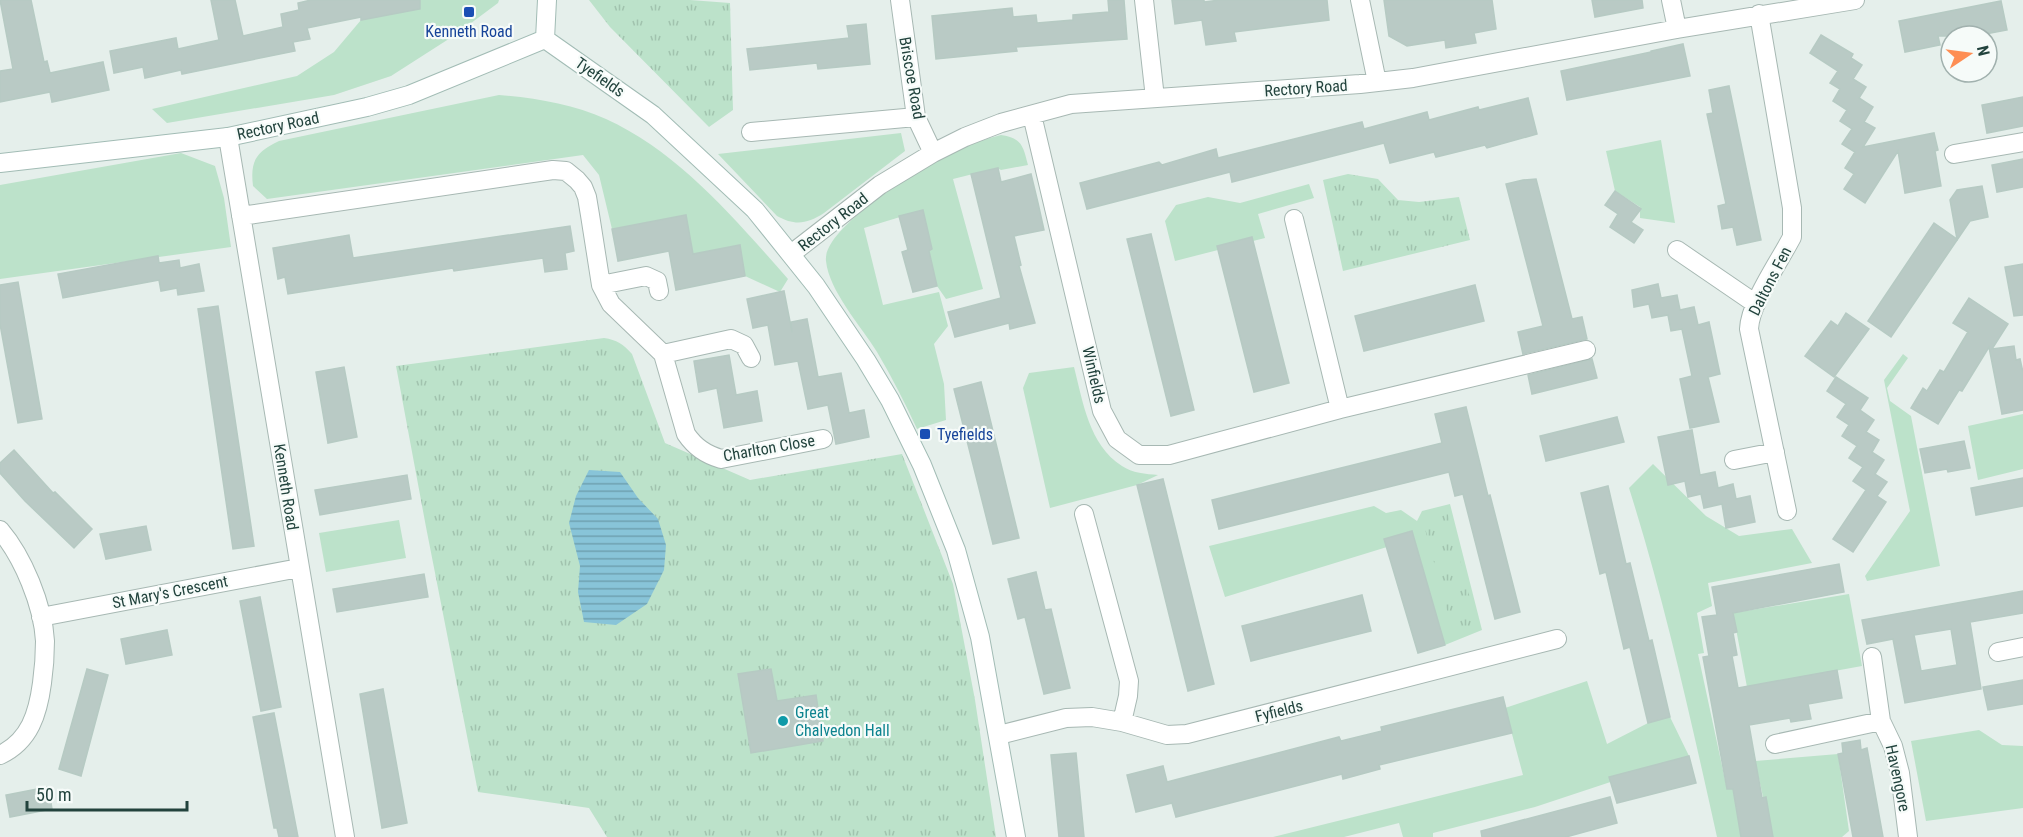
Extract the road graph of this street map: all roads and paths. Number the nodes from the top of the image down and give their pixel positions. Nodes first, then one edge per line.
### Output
1 (547, 0) edge
2 (900, 0) edge
3 (1144, 0) edge
4 (1360, 0) edge
5 (1671, 0) edge
6 (1855, 0) edge
7 (1760, 14) junction
8 (1677, 29) junction
9 (545, 39) junction
10 (1377, 82) junction
11 (1155, 98) junction
12 (1032, 116) junction
13 (916, 117) junction
14 (751, 132) dead end
15 (228, 137) junction
16 (2023, 142) edge
17 (933, 153) junction
18 (1954, 154) dead end
19 (0, 163) edge
20 (241, 216) junction
21 (1294, 219) dead end
22 (1677, 250) dead end
23 (791, 254) junction
24 (601, 285) junction
25 (658, 291) dead end
26 (1755, 304) junction
27 (1586, 350) dead end
28 (663, 354) junction
29 (751, 358) dead end
30 (1341, 409) junction
31 (824, 439) dead end
32 (1775, 452) junction
33 (1734, 460) dead end
34 (1787, 512) dead end
35 (1084, 514) dead end
36 (0, 530) edge
37 (299, 568) junction
38 (41, 617) junction
39 (1557, 639) dead end
40 (2023, 648) edge
41 (1998, 652) dead end
42 (1872, 657) dead end
43 (1881, 721) junction
44 (1122, 722) junction
45 (999, 735) junction
46 (1775, 744) dead end
47 (0, 755) edge
48 (345, 837) edge
49 (1016, 837) edge
50 (1908, 837) edge

1 - 9 street
2 - 13 street, Briscoe Road
3 - 11 street
4 - 10 street
5 - 8 street
6 - 7 street, Rectory Road
7 - 8 street, Rectory Road
7 - 26 street, Daltons Fen
8 - 10 street, Rectory Road
9 - 15 street, Rectory Road
9 - 23 street, Tyefields
10 - 11 street, Rectory Road
11 - 12 street, Rectory Road
12 - 17 street, Rectory Road
12 - 30 street, Winfields
13 - 14 street
13 - 17 street, Briscoe Road
15 - 19 street, Rectory Road
15 - 20 street, Kenneth Road
16 - 18 street
17 - 23 street, Rectory Road
20 - 24 street
20 - 37 street, Kenneth Road
21 - 30 street
22 - 26 street
23 - 45 street, Tyefields
24 - 25 street
24 - 28 street
26 - 32 street, Daltons Fen
27 - 30 street, Winfields
28 - 29 street
28 - 31 street, Charlton Close
32 - 33 street
32 - 34 street, Daltons Fen
35 - 44 street
36 - 38 street
37 - 38 street, St Mary's Crescent
37 - 48 street, Kenneth Road
38 - 47 street
39 - 44 street, Fyfields
40 - 41 street
42 - 43 street, Havengore
43 - 46 street
43 - 50 street, Havengore
44 - 45 street, Fyfields
45 - 49 street, Tyefields

